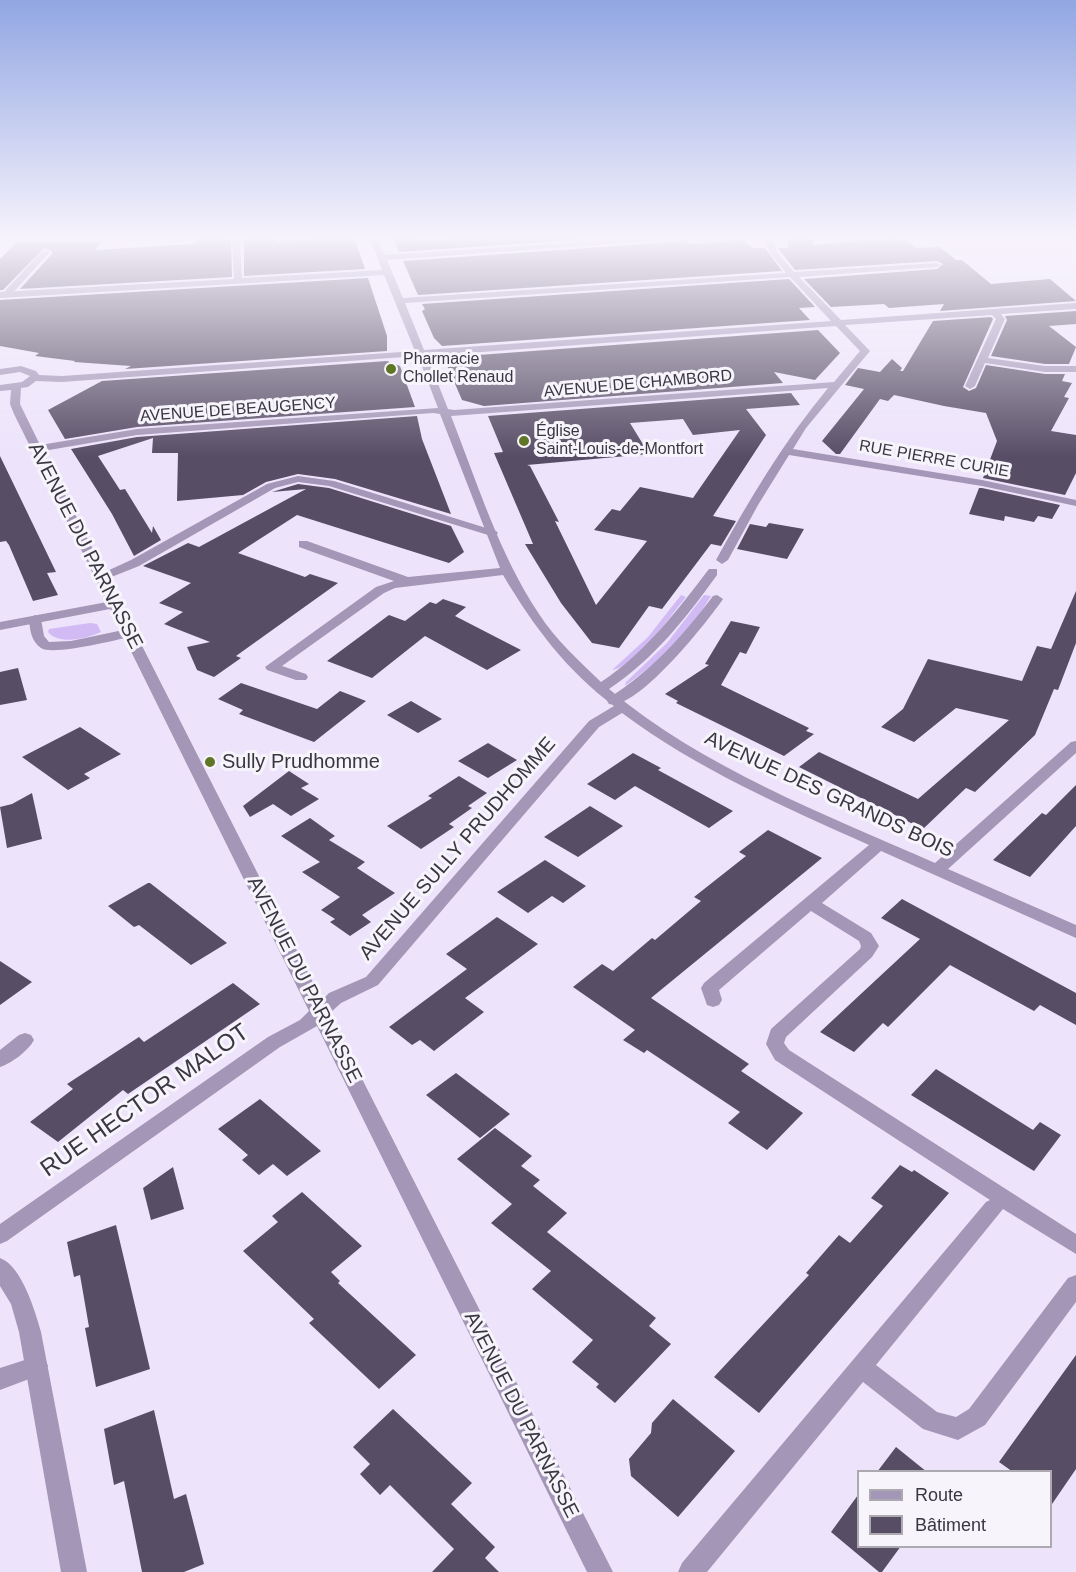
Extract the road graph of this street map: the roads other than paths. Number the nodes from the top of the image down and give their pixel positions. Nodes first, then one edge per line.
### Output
1 (403, 310) edge
2 (828, 310) edge
3 (1016, 310) edge
4 (994, 312) junction
5 (840, 323) junction
6 (421, 352) junction
7 (982, 360) junction
8 (1076, 369) edge
9 (0, 372) edge
10 (35, 378) junction
11 (835, 385) junction
12 (970, 386) dead end
13 (16, 387) junction
14 (0, 388) edge
15 (443, 412) junction
16 (36, 449) junction
17 (787, 451) junction
18 (1076, 503) edge
19 (492, 533) junction
20 (303, 544) dead end
21 (722, 560) dead end
22 (507, 571) junction
23 (713, 572) dead end
24 (100, 577) junction
25 (407, 581) junction
26 (717, 599) dead end
27 (114, 604) junction
28 (35, 619) junction
29 (0, 626) edge
30 (128, 633) junction
31 (302, 677) dead end
32 (599, 689) junction
33 (619, 704) junction
34 (1076, 745) edge
35 (879, 845) junction
36 (937, 870) junction
37 (810, 903) junction
38 (1076, 932) edge
39 (713, 1000) dead end
40 (320, 1012) junction
41 (25, 1040) dead end
42 (0, 1060) edge
43 (993, 1208) dead end
44 (0, 1235) edge
45 (1076, 1245) edge
46 (0, 1267) edge
47 (1076, 1285) edge
48 (37, 1366) junction
49 (861, 1367) junction
50 (0, 1379) edge
51 (74, 1572) edge
52 (600, 1572) edge
53 (691, 1572) edge

1 - 6 street, AVENUE DES GRANDS BOIS
2 - 5 street
3 - 4 street
4 - 5 street
4 - 7 street
5 - 6 street
5 - 11 street
6 - 10 street
6 - 15 street, AVENUE DES GRANDS BOIS
7 - 8 street
7 - 12 street
9 - 10 street
10 - 13 street
11 - 15 street, AVENUE DE CHAMBORD
11 - 17 street
13 - 14 street
13 - 16 street, AVENUE DU PARNASSE
15 - 16 street, AVENUE DE BEAUGENCY
15 - 19 street, AVENUE DES GRANDS BOIS
16 - 24 street, AVENUE DU PARNASSE
17 - 18 street, RUE PIERRE CURIE
17 - 21 street
19 - 22 street, AVENUE DES GRANDS BOIS
19 - 24 street
20 - 25 street
22 - 25 street
22 - 32 street, AVENUE DES GRANDS BOIS
23 - 32 street
24 - 27 street, AVENUE DU PARNASSE
25 - 31 street
26 - 33 street, AVENUE SULLY PRUDHOMME
27 - 28 street
27 - 30 street, AVENUE DU PARNASSE
28 - 29 street
28 - 30 street
30 - 40 street, AVENUE DU PARNASSE
32 - 33 street, AVENUE DES GRANDS BOIS
33 - 35 street, AVENUE DES GRANDS BOIS
33 - 40 street, AVENUE SULLY PRUDHOMME
34 - 36 street
35 - 36 street, AVENUE DES GRANDS BOIS
35 - 37 street
36 - 38 street, AVENUE DES GRANDS BOIS
37 - 39 street
37 - 45 street
40 - 44 street, RUE HECTOR MALOT
40 - 52 street, AVENUE DU PARNASSE
41 - 42 street
43 - 49 street
46 - 48 street
47 - 49 street
48 - 50 street
48 - 51 street
49 - 53 street

